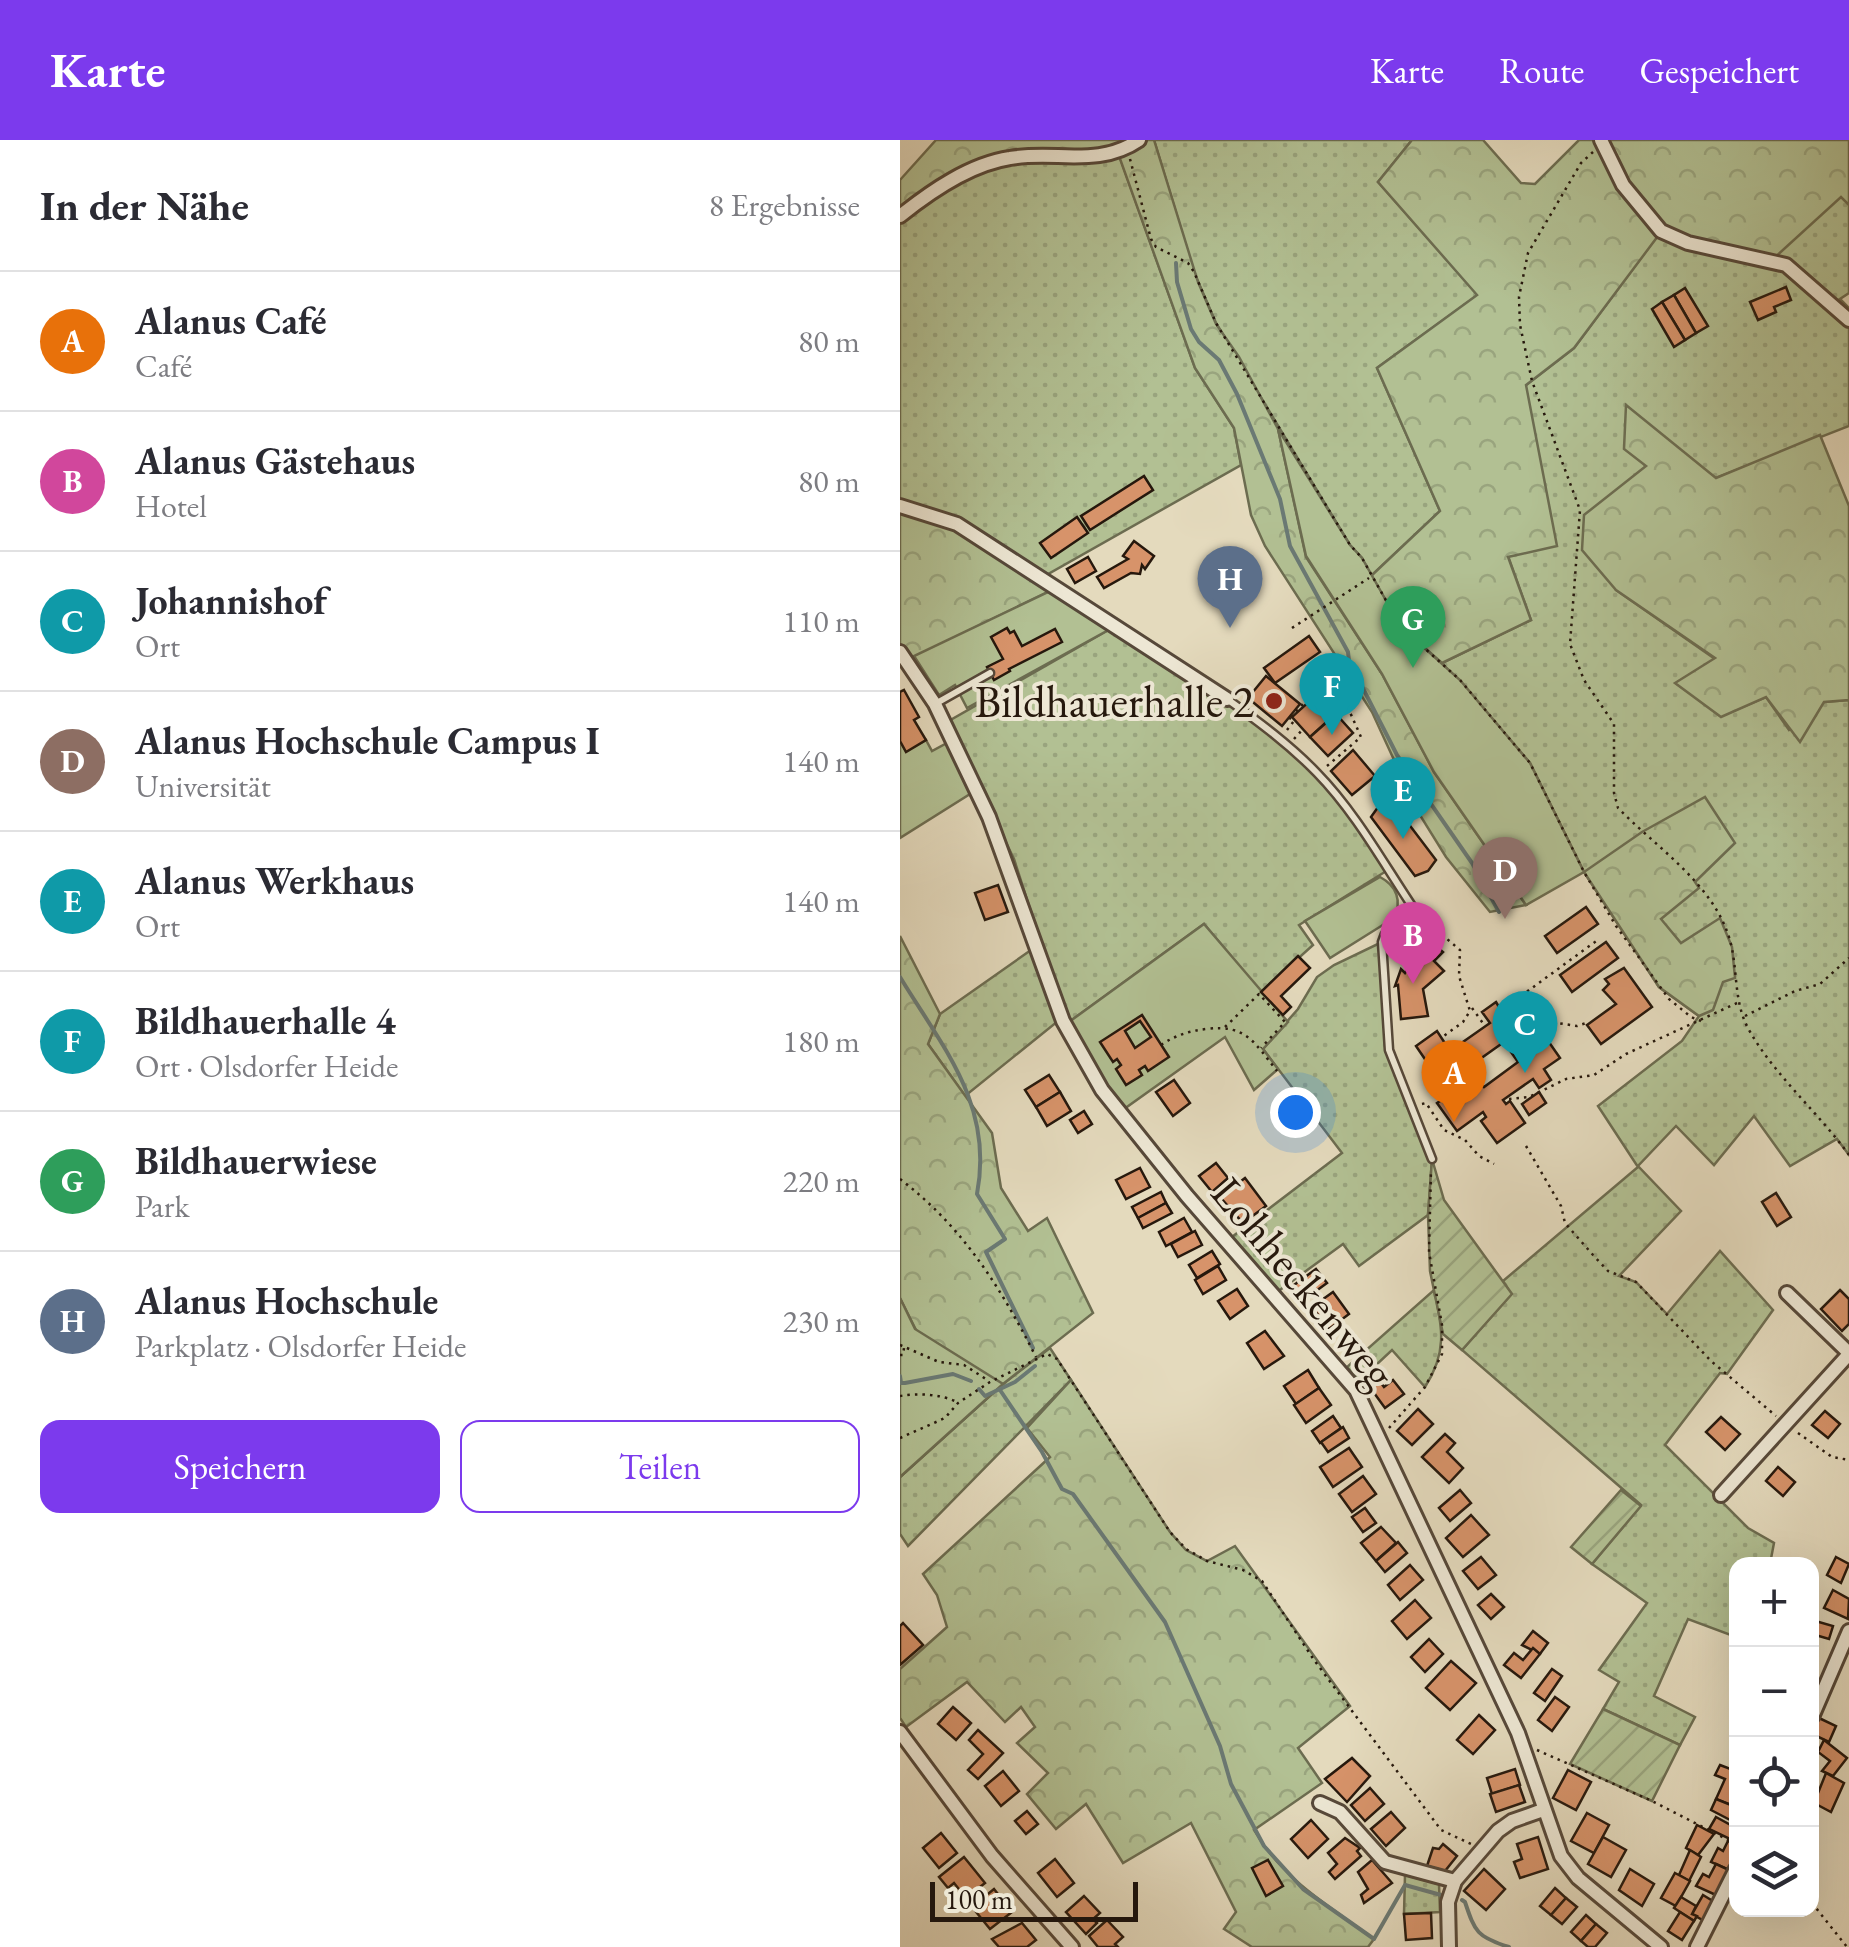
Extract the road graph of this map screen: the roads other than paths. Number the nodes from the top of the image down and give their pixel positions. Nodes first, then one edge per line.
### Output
1 (1602, 141) edge
2 (1134, 144) edge
3 (900, 216) edge
4 (1849, 320) edge
5 (900, 506) edge
6 (900, 652) edge
7 (990, 673) dead end
8 (1227, 699) joint
9 (935, 704) junction
10 (1432, 1159) road end
11 (1787, 1293) dead end
12 (1849, 1353) edge
13 (1721, 1496) dead end
14 (1849, 1631) edge
15 (1819, 1701) edge
16 (900, 1732) edge
17 (1320, 1804) dead end
18 (1543, 1810) junction
19 (1454, 1881) junction
20 (1729, 1883) edge
21 (1072, 1947) edge
22 (1449, 1947) edge
23 (1661, 1947) edge
24 (1696, 1947) edge

1 - 4 street
2 - 3 street
5 - 8 street
6 - 9 street, Lohheckenweg
7 - 9 lane
8 - 10 lane
9 - 18 street, Lohheckenweg
11 - 12 street
12 - 13 street
14 - 15 street
16 - 21 street
17 - 19 street
18 - 19 street
18 - 23 street, Lohheckenweg
19 - 22 street
20 - 24 street

